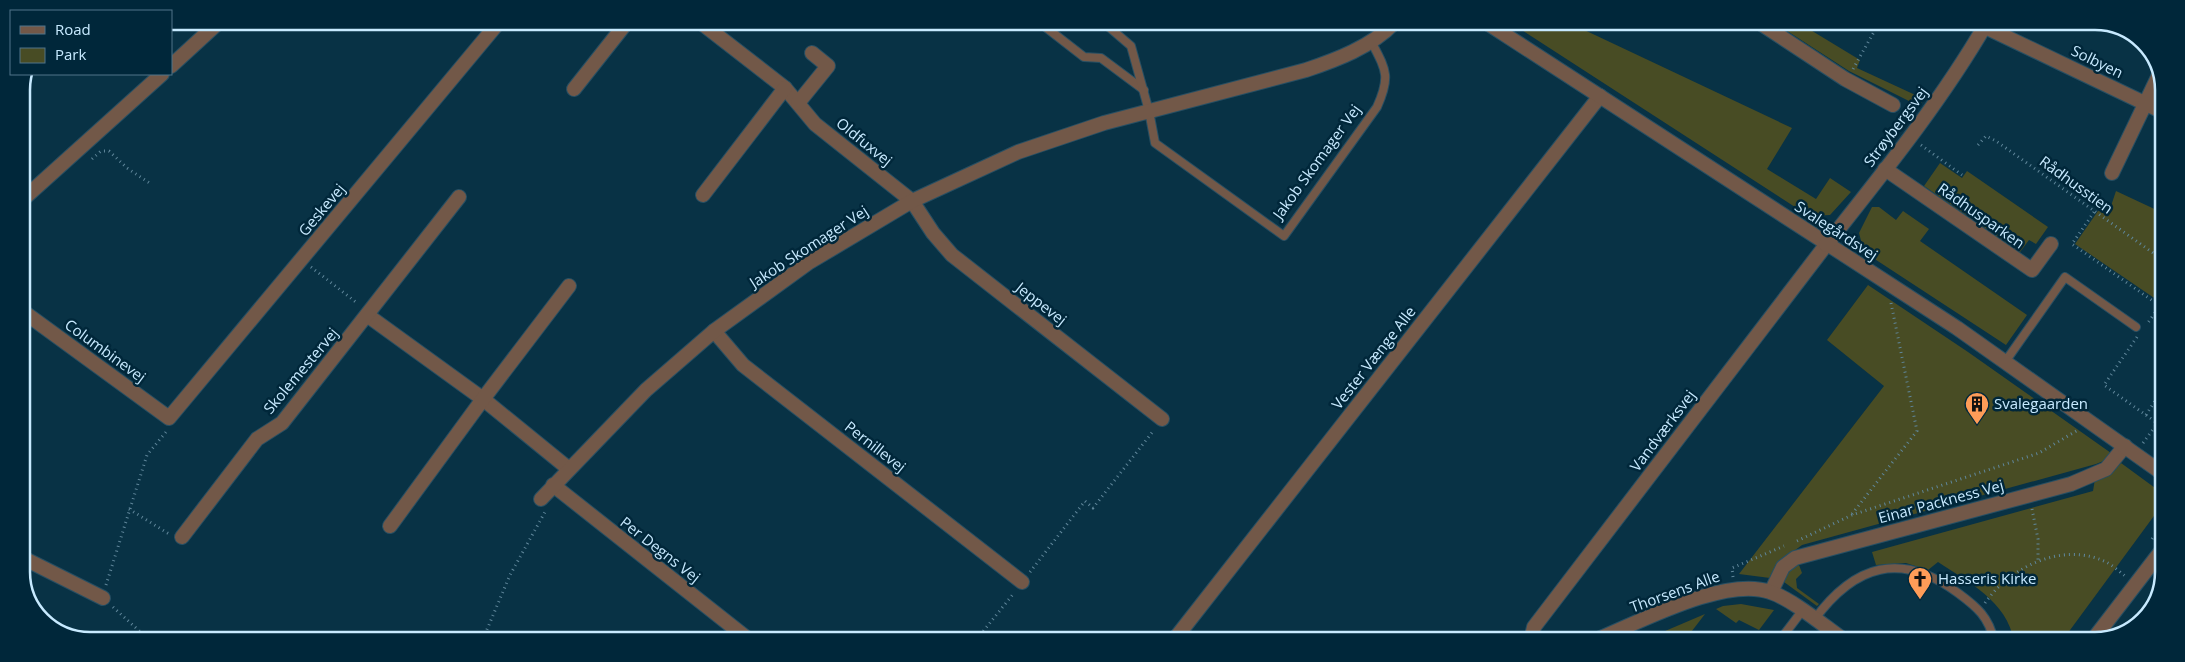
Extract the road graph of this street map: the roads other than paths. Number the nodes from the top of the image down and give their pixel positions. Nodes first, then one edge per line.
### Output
1 (210, 30) edge
2 (492, 30) edge
3 (621, 30) edge
4 (710, 30) edge
5 (1049, 30) edge
6 (1112, 30) edge
7 (1383, 30) edge
8 (1498, 30) edge
9 (1771, 30) edge
10 (1980, 30) edge
11 (1995, 30) edge
12 (1371, 41) junction
13 (812, 53) dead end
14 (172, 65) edge
15 (161, 75) edge
16 (2155, 86) edge
17 (785, 88) junction
18 (574, 89) dead end
19 (1144, 90) junction
20 (1600, 96) junction
21 (798, 104) junction
22 (2146, 104) junction
23 (1893, 105) dead end
24 (2155, 108) edge
25 (1149, 111) junction
26 (1885, 169) junction
27 (2112, 173) dead end
28 (30, 193) edge
29 (702, 195) dead end
30 (459, 197) dead end
31 (912, 201) junction
32 (2051, 244) dead end
33 (1826, 245) junction
34 (570, 286) dead end
35 (367, 316) junction
36 (30, 317) edge
37 (2136, 327) dead end
38 (714, 331) junction
39 (2005, 362) junction
40 (483, 399) junction
41 (169, 418) joint
42 (1162, 419) road end
43 (2130, 450) junction
44 (2155, 468) edge
45 (569, 469) junction
46 (553, 485) junction
47 (541, 499) road end
48 (390, 526) dead end
49 (182, 537) road end
50 (2155, 559) edge
51 (30, 562) edge
52 (1022, 582) road end
53 (1771, 592) junction
54 (103, 598) road end
55 (1802, 611) junction
56 (1814, 620) junction
57 (739, 632) edge
58 (1180, 632) edge
59 (1533, 632) edge
60 (1615, 632) edge
61 (1786, 632) edge
62 (1832, 632) edge
63 (1990, 632) edge
64 (2099, 632) edge

1 - 14 street
2 - 41 street, Geskevej
3 - 18 street
4 - 17 street, Oldfuxvej
5 - 19 lane
6 - 19 lane, Jakob Skomager Vej
7 - 12 street, Jakob Skomager Vej
8 - 20 street, Svalegårdsvej
9 - 23 street
10 - 26 street, Strøybergsvej
11 - 22 street, Solbyen
12 - 25 street, Jakob Skomager Vej
12 - 25 lane, Jakob Skomager Vej
13 - 21 street
15 - 28 street
16 - 22 street
17 - 21 street, Oldfuxvej
17 - 29 street
19 - 25 lane, Jakob Skomager Vej
20 - 33 street, Svalegårdsvej
20 - 58 street, Vester Vænge Alle
21 - 31 street, Oldfuxvej
22 - 24 street, Solbyen
22 - 27 street
25 - 31 street, Jakob Skomager Vej
26 - 32 street, Rådhusparken
26 - 33 street, Strøybergsvej
30 - 35 street, Skolemestervej
31 - 38 street, Jakob Skomager Vej
31 - 42 street, Jeppevej
33 - 39 street, Svalegårdsvej
33 - 59 street, Vandværksvej
34 - 40 street
35 - 40 street
35 - 49 street, Skolemestervej
36 - 41 street, Columbinevej
37 - 39 lane
38 - 45 street, Jakob Skomager Vej
38 - 52 street, Pernillevej
39 - 43 street, Svalegårdsvej
40 - 45 street
40 - 48 street
43 - 44 street, Svalegårdsvej
43 - 53 street, Einar Packness Vej
45 - 46 street, Jakob Skomager Vej
46 - 47 street, Jakob Skomager Vej
46 - 57 street, Per Degns Vej
50 - 64 street
51 - 54 street
53 - 55 street, Thorsens Alle
53 - 60 street, Thorsens Alle
55 - 56 street, Thorsens Alle
55 - 61 lane
56 - 62 street, Thorsens Alle
56 - 63 lane

